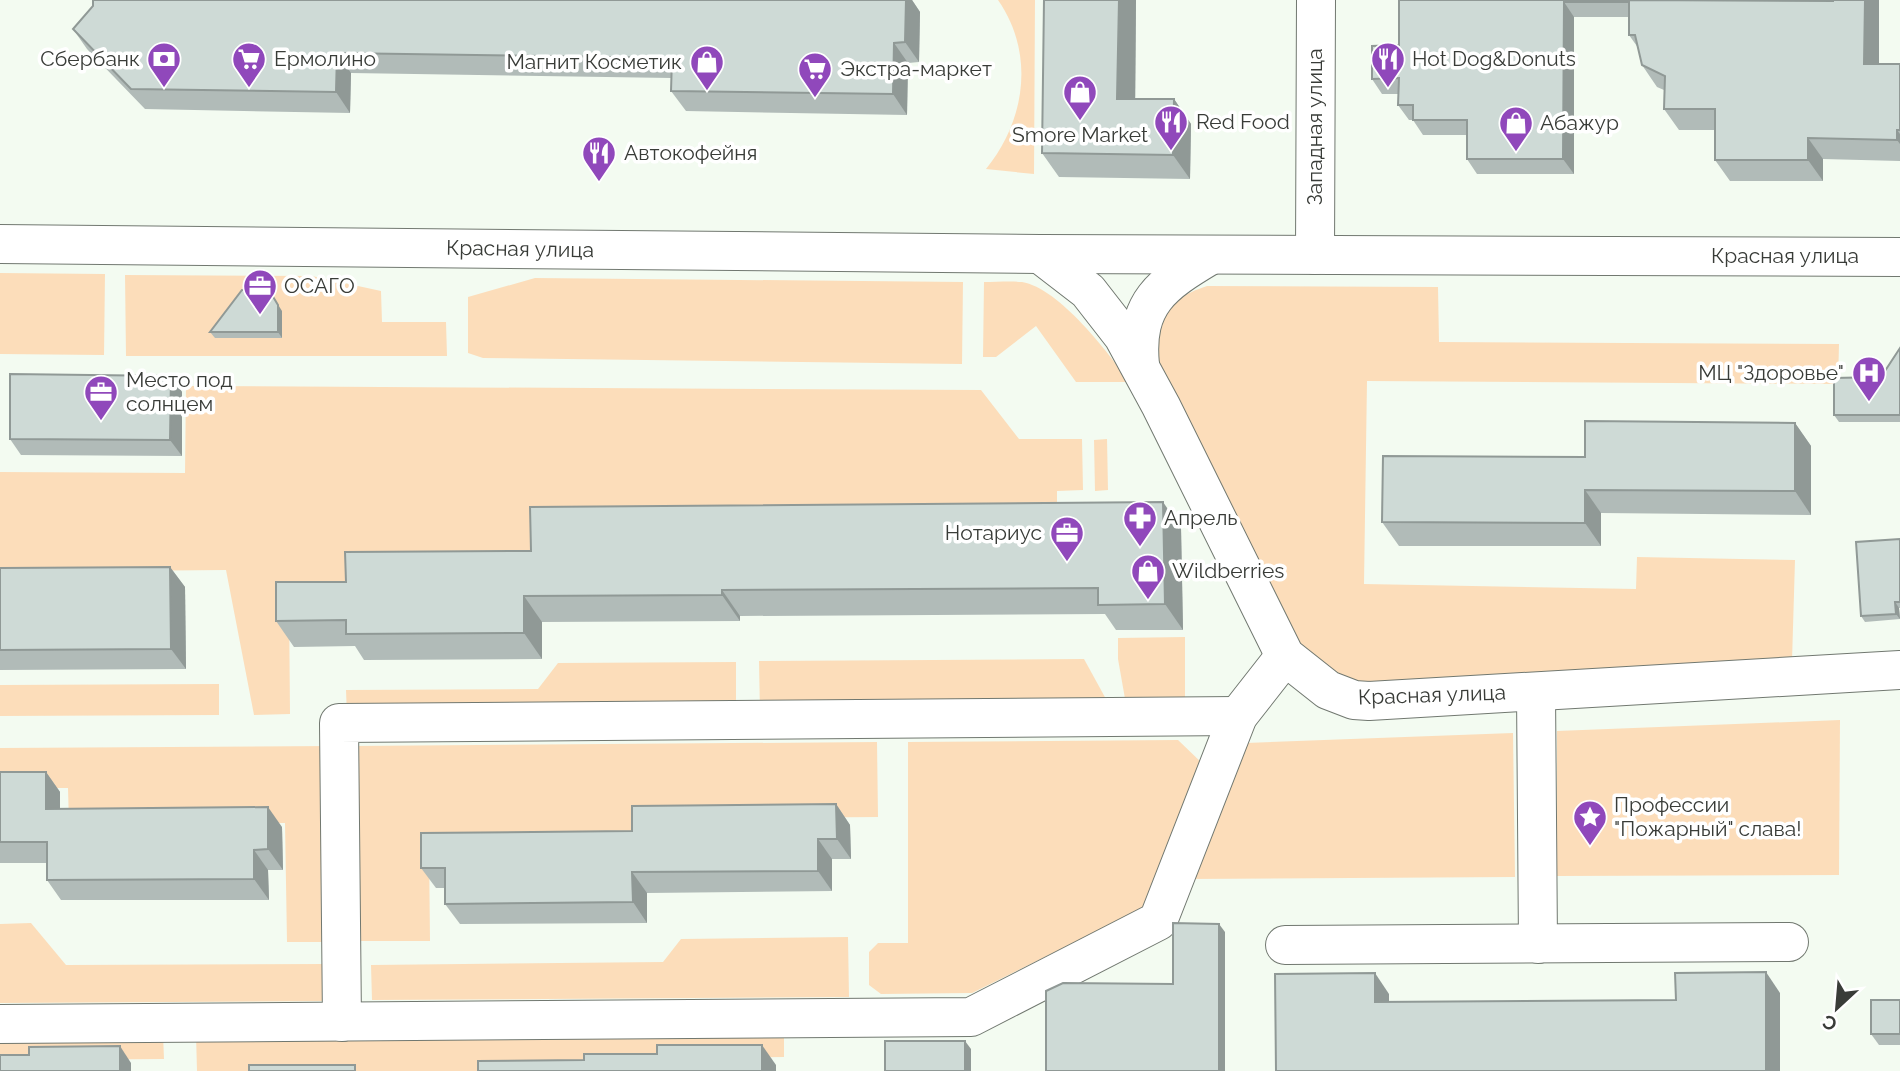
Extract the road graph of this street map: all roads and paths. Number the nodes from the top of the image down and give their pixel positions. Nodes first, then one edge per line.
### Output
1 (1316, 0) edge
2 (0, 244) edge
3 (1040, 254) junction
4 (1211, 255) junction
5 (1315, 255) junction
6 (1900, 257) edge
7 (1140, 365) junction
8 (1285, 656) junction
9 (1900, 670) edge
10 (1536, 692) junction
11 (1238, 716) junction
12 (1789, 942) dead end
13 (1538, 944) junction
14 (1285, 945) dead end
15 (342, 1022) junction
16 (0, 1024) edge

1 - 5 street, Западная улица
2 - 3 street, Красная улица
3 - 4 street, Красная улица
3 - 7 street, Красная улица
4 - 5 street, Красная улица
4 - 7 street
5 - 6 street, Красная улица
7 - 8 street, Красная улица
8 - 10 street, Красная улица
8 - 11 street
9 - 10 street, Красная улица
10 - 13 street
11 - 15 street
11 - 15 street
12 - 13 street
13 - 14 street
15 - 16 street

